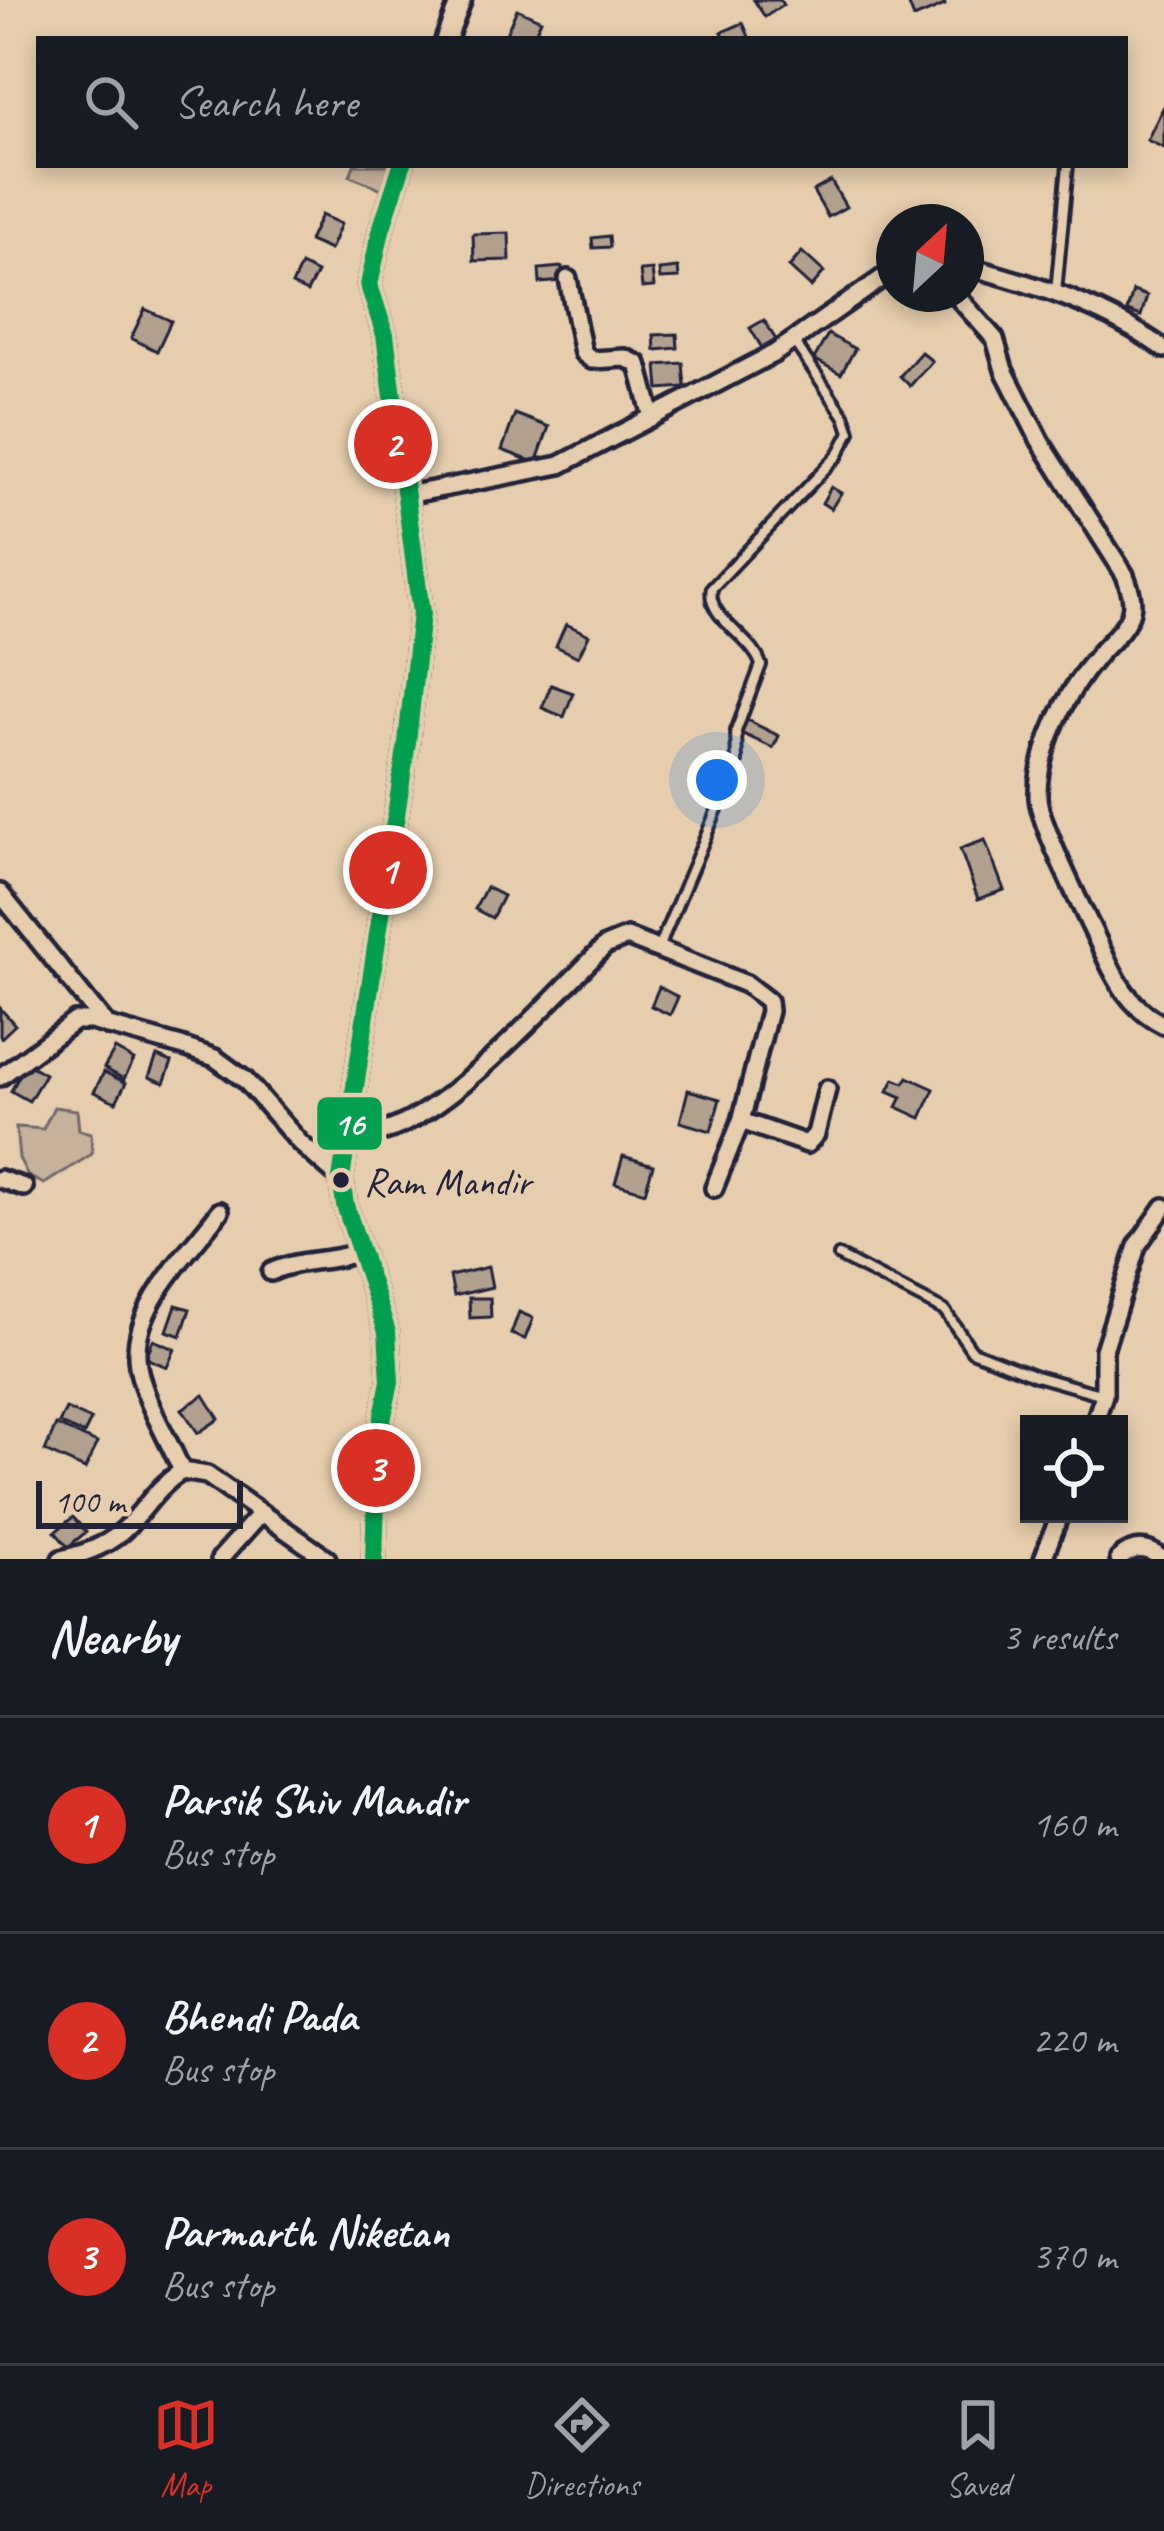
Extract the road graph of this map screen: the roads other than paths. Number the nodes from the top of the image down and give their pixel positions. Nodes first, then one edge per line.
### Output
1 (461, 0) edge
2 (447, 36) edge
3 (401, 168) edge
4 (1068, 168) edge
5 (984, 272) edge
6 (568, 280) dead end
7 (876, 282) edge
8 (1056, 294) junction
9 (971, 312) edge
10 (793, 340) junction
11 (1164, 349) edge
12 (652, 417) junction
13 (407, 495) junction
14 (0, 893) edge
15 (659, 947) junction
16 (1164, 1025) edge
17 (107, 1026) junction
18 (0, 1077) edge
19 (827, 1089) dead end
20 (741, 1121) junction
21 (348, 1131) junction
22 (0, 1179) edge
23 (340, 1179) junction
24 (25, 1187) dead end
25 (713, 1188) dead end
26 (1164, 1208) edge
27 (220, 1211) dead end
28 (362, 1251) junction
29 (839, 1256) dead end
30 (271, 1272) dead end
31 (1105, 1396) junction
32 (1098, 1415) edge
33 (182, 1471) junction
34 (261, 1513) junction
35 (1056, 1523) edge
36 (97, 1555) edge
37 (62, 1559) edge
38 (220, 1559) edge
39 (327, 1559) edge
40 (374, 1559) edge
41 (1042, 1559) edge
42 (1119, 1559) edge
43 (1162, 1559) edge

1 - 2 street
3 - 13 street
4 - 8 lane
5 - 8 street
6 - 12 street
7 - 10 street
8 - 11 street
9 - 16 street
10 - 12 street
10 - 15 lane
12 - 13 street
13 - 21 street
14 - 17 street
15 - 20 street
15 - 21 street
17 - 18 street
17 - 23 street
19 - 20 street
20 - 25 street
21 - 23 street
22 - 24 street
23 - 28 street
26 - 31 street
27 - 33 street
28 - 30 street
28 - 40 street
29 - 31 lane
31 - 32 street
33 - 34 street
33 - 36 street
34 - 38 street
34 - 39 street
35 - 41 street
36 - 37 street
42 - 43 street

